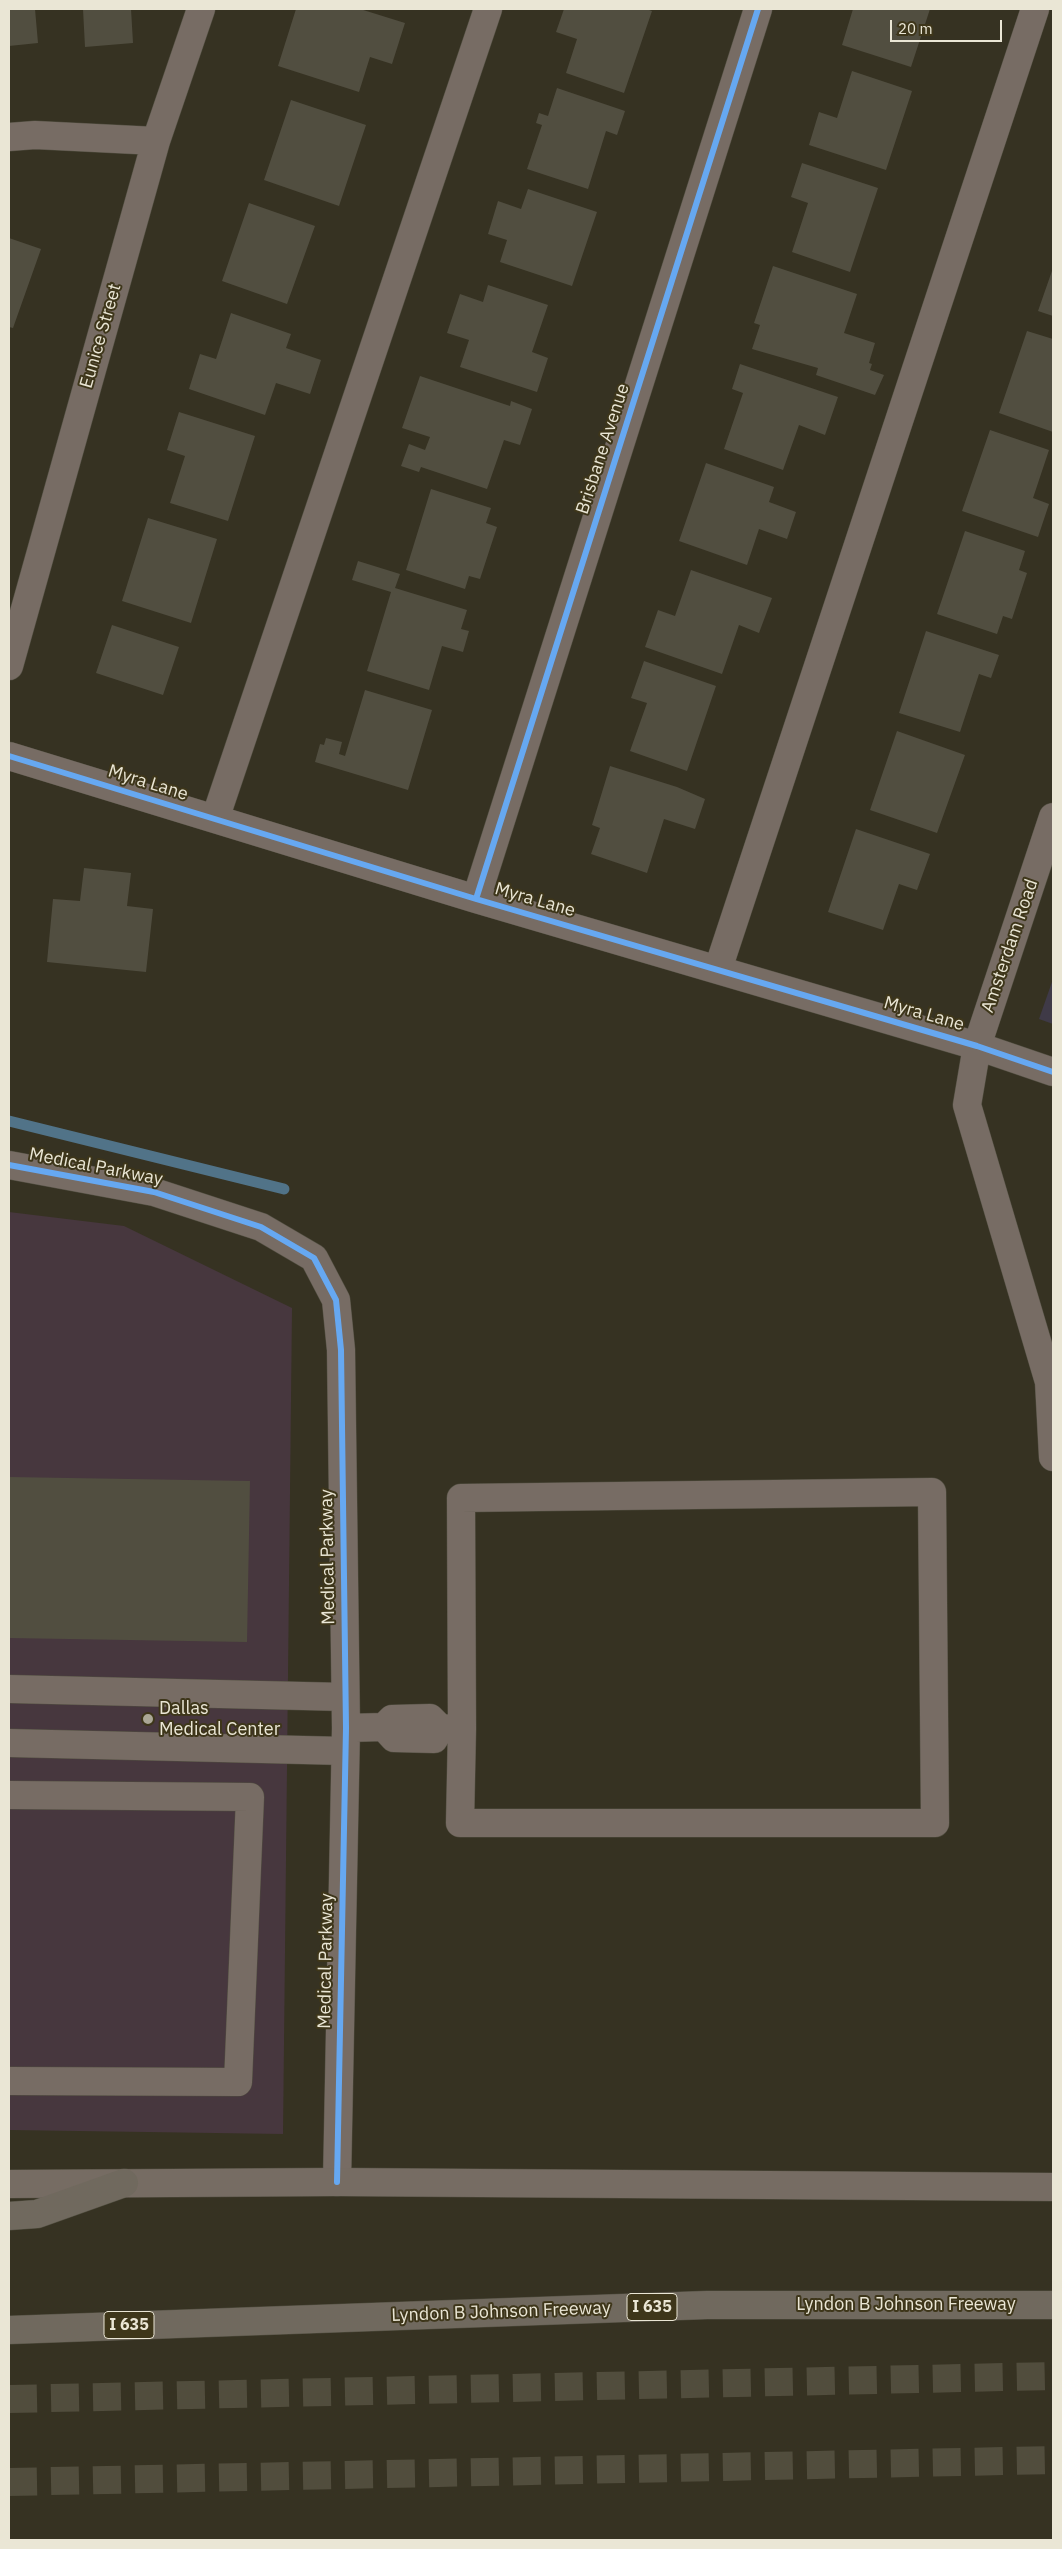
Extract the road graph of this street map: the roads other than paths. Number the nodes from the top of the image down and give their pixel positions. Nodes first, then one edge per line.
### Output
1 (201, 9) edge
2 (488, 9) edge
3 (758, 9) edge
4 (1036, 9) edge
5 (9, 137) edge
6 (156, 141) junction
7 (9, 666) edge
8 (9, 756) edge
9 (1053, 817) edge
10 (215, 819) junction
11 (476, 899) junction
12 (718, 969) junction
13 (977, 1046) junction
14 (1053, 1072) edge
15 (9, 1165) edge
16 (1053, 1457) edge
17 (9, 1689) edge
18 (345, 1697) junction
19 (451, 1728) junction
20 (346, 1740) junction
21 (9, 1743) edge
22 (9, 1795) edge
23 (9, 2081) edge
24 (337, 2182) junction
25 (124, 2183) junction
26 (9, 2184) edge
27 (1053, 2187) edge
28 (9, 2216) edge
29 (1053, 2305) edge
30 (9, 2330) edge

1 - 6 street, Eunice Street
2 - 10 street
3 - 11 street, Brisbane Avenue
4 - 12 street
5 - 6 street
6 - 7 street, Eunice Street
8 - 10 street, Myra Lane
9 - 13 street, Amsterdam Road
10 - 11 street, Myra Lane
11 - 12 street, Myra Lane
12 - 13 street, Myra Lane
13 - 14 street, Myra Lane
13 - 16 street, Amsterdam Road
15 - 18 street, Medical Parkway
17 - 18 street
18 - 20 street, Medical Parkway
19 - 19 street
19 - 20 street
20 - 21 street
20 - 24 street, Medical Parkway
22 - 23 street
24 - 25 main road
24 - 27 main road
25 - 26 main road
25 - 28 highway
29 - 30 highway, Lyndon B Johnson Freeway / I 635

